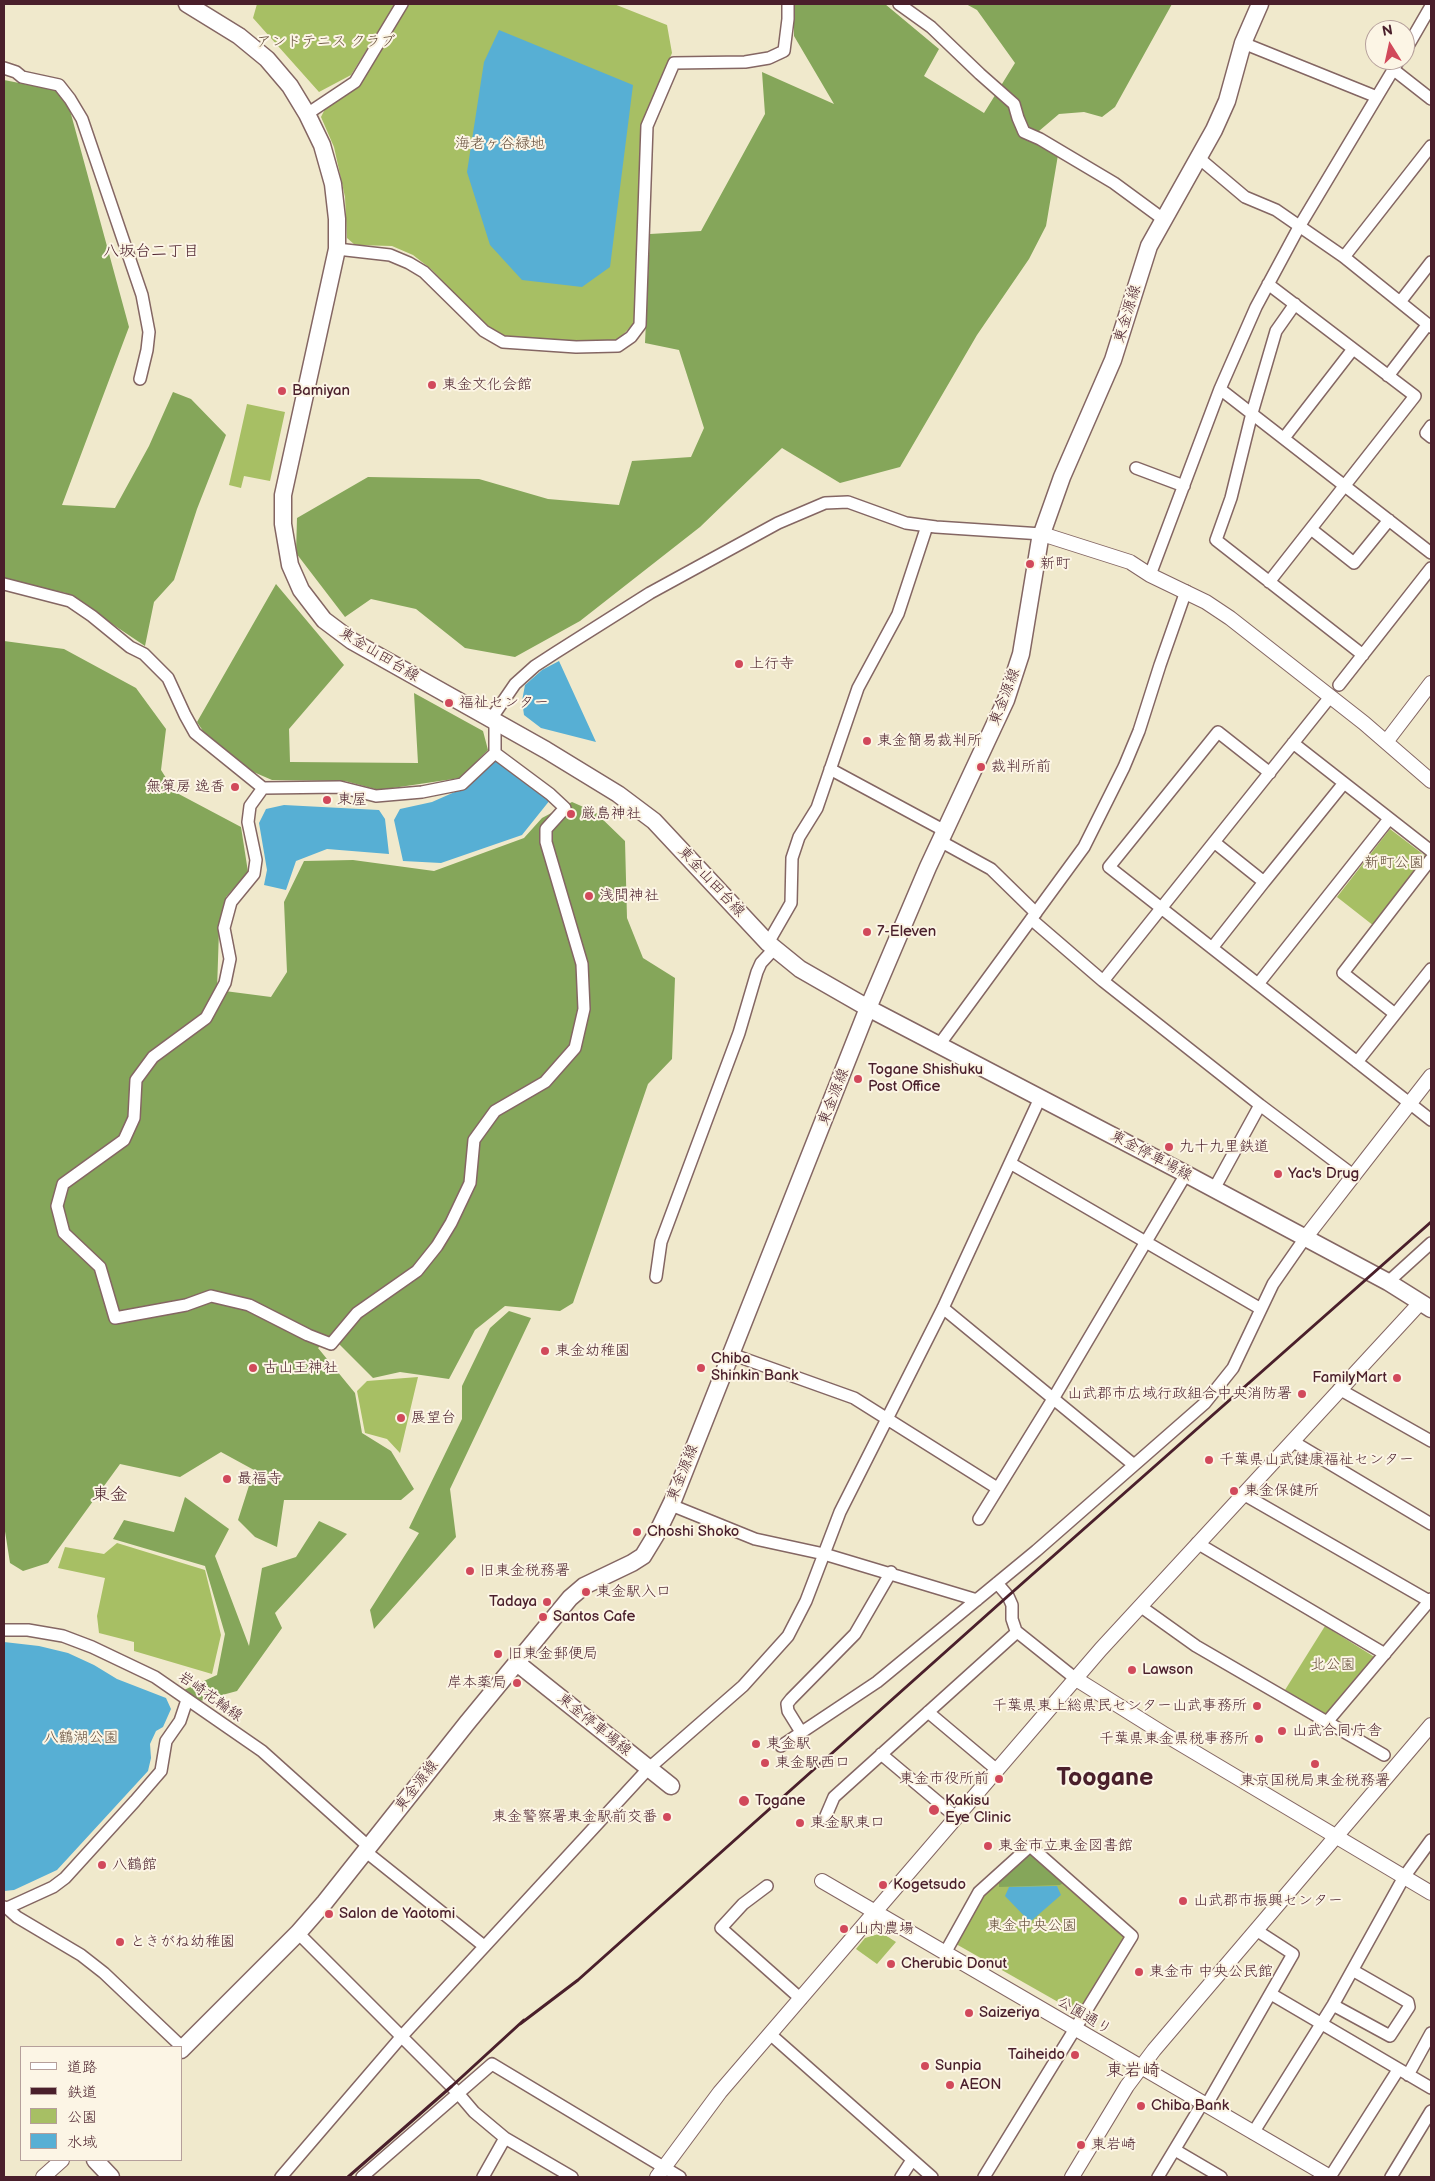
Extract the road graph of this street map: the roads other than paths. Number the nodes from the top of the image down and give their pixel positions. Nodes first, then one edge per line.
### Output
1 (187, 4) edge
2 (402, 4) edge
3 (788, 4) edge
4 (899, 4) edge
5 (1260, 4) edge
6 (1429, 14) edge
7 (1415, 35) edge
8 (1243, 43) junction
9 (4, 68) edge
10 (1394, 70) edge
11 (1402, 70) edge
12 (1377, 97) junction
13 (1431, 99) edge
14 (307, 114) junction
15 (1431, 146) edge
16 (1200, 158) junction
17 (1163, 219) junction
18 (1299, 227) junction
19 (337, 249) junction
20 (1344, 258) junction
21 (1431, 262) edge
22 (1268, 284) junction
23 (1400, 302) junction
24 (1294, 304) junction
25 (1430, 326) edge
26 (1353, 349) junction
27 (1388, 376) junction
28 (140, 379) dead end
29 (1220, 389) junction
30 (1252, 413) junction
31 (1431, 426) edge
32 (1431, 437) edge
33 (1284, 438) junction
34 (1136, 468) dead end
35 (1184, 486) junction
36 (1346, 486) junction
37 (1389, 520) junction
38 (927, 526) junction
39 (1311, 529) junction
40 (1042, 534) junction
41 (1431, 553) edge
42 (1431, 568) edge
43 (1150, 575) junction
44 (1269, 582) junction
45 (4, 584) edge
46 (1186, 591) junction
47 (1363, 654) junction
48 (1431, 683) edge
49 (1339, 685) dead end
50 (1330, 696) junction
51 (493, 721) junction
52 (1386, 742) junction
53 (1293, 743) junction
54 (495, 752) junction
55 (830, 769) junction
56 (1270, 773) junction
57 (1431, 781) edge
58 (1344, 783) junction
59 (264, 788) junction
60 (1389, 819) junction
61 (942, 836) junction
62 (1214, 842) junction
63 (1431, 851) edge
64 (1431, 859) edge
65 (1264, 882) junction
66 (1162, 909) junction
67 (1033, 916) junction
68 (771, 946) junction
69 (1212, 948) junction
70 (1431, 969) edge
71 (1104, 981) junction
72 (1258, 984) junction
73 (868, 1008) junction
74 (1395, 1014) junction
75 (939, 1045) junction
76 (1357, 1062) junction
77 (1431, 1076) edge
78 (1040, 1098) junction
79 (1409, 1103) junction
80 (1260, 1105) junction
81 (1431, 1120) edge
82 (1010, 1162) junction
83 (1186, 1174) junction
84 (1353, 1174) junction
85 (1214, 1189) junction
86 (1305, 1238) junction
87 (1145, 1242) junction
88 (1431, 1243) edge
89 (656, 1276) dead end
90 (1388, 1282) junction
91 (1426, 1306) edge
92 (943, 1308) junction
93 (1261, 1309) junction
94 (731, 1354) junction
95 (1340, 1388) junction
96 (1053, 1399) junction
97 (888, 1418) junction
98 (1292, 1441) junction
99 (1431, 1441) edge
100 (1134, 1465) junction
101 (997, 1488) junction
102 (1243, 1494) junction
103 (670, 1505) junction
104 (979, 1519) dead end
105 (1431, 1524) edge
106 (1197, 1543) junction
107 (824, 1554) junction
108 (891, 1572) junction
109 (997, 1583) junction
110 (977, 1600) junction
111 (1431, 1600) edge
112 (1140, 1606) junction
113 (4, 1630) edge
114 (1017, 1632) junction
115 (1385, 1654) junction
116 (517, 1663) junction
117 (1076, 1679) junction
118 (187, 1700) junction
119 (928, 1712) junction
120 (1327, 1722) junction
121 (1431, 1725) edge
122 (801, 1732) junction
123 (780, 1746) dead end
124 (881, 1754) junction
125 (1384, 1755) dead end
126 (648, 1769) junction
127 (997, 1770) junction
128 (672, 1786) dead end
129 (956, 1817) junction
130 (825, 1818) dead end
131 (1337, 1838) junction
132 (1431, 1840) edge
133 (367, 1849) junction
134 (1404, 1877) junction
135 (822, 1881) dead end
136 (767, 1886) dead end
137 (1431, 1893) edge
138 (6, 1908) edge
139 (874, 1912) junction
140 (1256, 1930) junction
141 (298, 1933) junction
142 (484, 1946) junction
143 (945, 1953) junction
144 (1354, 1971) junction
145 (1271, 1994) junction
146 (801, 1999) junction
147 (1333, 2005) junction
148 (1321, 2024) junction
149 (1075, 2029) junction
150 (1431, 2033) edge
151 (770, 2034) junction
152 (402, 2036) junction
153 (179, 2046) edge
154 (182, 2049) edge
155 (1140, 2067) junction
156 (1403, 2072) junction
157 (1431, 2088) edge
158 (458, 2092) junction
159 (1204, 2105) junction
160 (1431, 2111) edge
161 (1253, 2133) junction
162 (505, 2138) junction
163 (1175, 2150) junction
164 (912, 2160) junction
165 (61, 2161) edge
166 (96, 2161) edge
167 (661, 2172) edge
168 (43, 2177) edge
169 (112, 2177) edge
170 (281, 2177) edge
171 (362, 2177) edge
172 (483, 2177) edge
173 (572, 2177) edge
174 (680, 2177) edge
175 (901, 2177) edge
176 (932, 2177) edge
177 (984, 2177) edge
178 (1072, 2177) edge
179 (1158, 2177) edge
180 (1221, 2177) edge
181 (1330, 2177) edge
182 (1391, 2177) edge

1 - 14 main road, 東金山田台線
2 - 14 street
3 - 19 street
4 - 17 street
5 - 8 main road, 東金源線
6 - 7 street
8 - 12 street
8 - 16 main road, 東金源線
9 - 28 street
10 - 12 street
11 - 13 street
12 - 18 street
14 - 19 main road, 東金山田台線
15 - 20 street
16 - 17 main road, 東金源線
16 - 18 street
17 - 40 main road, 東金源線
18 - 20 street
18 - 22 street
19 - 51 main road, 東金山田台線
20 - 23 street
21 - 23 street
22 - 24 street
22 - 29 street
23 - 25 street
24 - 26 street
24 - 30 street
25 - 27 street
26 - 27 street
26 - 33 street
27 - 36 street
29 - 30 street
29 - 35 street
30 - 33 street
30 - 44 street
31 - 32 street
33 - 36 street
34 - 35 street
35 - 43 street
36 - 37 street
36 - 39 street
37 - 39 street
37 - 41 street
38 - 40 street
38 - 51 street
38 - 55 street
39 - 44 street
40 - 43 street
40 - 61 main road, 東金源線
42 - 47 street
43 - 46 street
44 - 47 street
45 - 59 street
46 - 50 street
46 - 67 street
47 - 49 street
48 - 52 street
50 - 52 street
50 - 53 street
51 - 54 street
51 - 68 main road, 東金山田台線
52 - 57 street
53 - 56 street
53 - 58 street
54 - 59 street
54 - 59 street
55 - 61 street
55 - 68 street
56 - 62 street
56 - 66 street
58 - 60 street
58 - 65 street
60 - 63 street
60 - 72 street
61 - 67 street
61 - 73 main road, 東金源線
62 - 65 street
62 - 66 street
64 - 74 street
65 - 69 street
66 - 69 street
66 - 71 street
67 - 71 street
67 - 75 street
68 - 73 main road, 東金山田台線
68 - 89 street
69 - 72 street
70 - 74 street
71 - 80 street
72 - 76 street
73 - 75 main road, 東金停車場線
73 - 94 main road, 東金源線
74 - 76 street
75 - 78 main road, 東金停車場線
76 - 79 street
77 - 79 street
78 - 82 street
78 - 83 main road, 東金停車場線
79 - 81 street
79 - 84 street
80 - 84 street
80 - 85 street
82 - 87 street
82 - 92 street
83 - 85 main road, 東金停車場線
83 - 87 street
84 - 86 street
85 - 86 main road, 東金停車場線
86 - 90 main road, 東金停車場線
86 - 93 street
87 - 93 street
87 - 96 street
88 - 90 street
90 - 91 main road, 東金停車場線
91 - 95 street
92 - 96 street
92 - 97 street
93 - 100 street
94 - 97 street
94 - 103 main road, 東金源線
95 - 98 street
95 - 99 street
96 - 100 street
96 - 101 street
97 - 101 street
97 - 107 street
98 - 102 street
98 - 105 street
100 - 109 street
101 - 104 street
102 - 106 street
102 - 111 street
103 - 107 street
103 - 116 main road, 東金源線
106 - 112 street
106 - 115 street
107 - 108 street
107 - 126 street
108 - 110 street
108 - 122 street
109 - 110 street
109 - 114 street
110 - 122 street
111 - 115 street
112 - 117 street
112 - 120 street
113 - 118 street, 岩崎花輪線
114 - 117 street
114 - 119 street
115 - 120 street
116 - 126 main road, 東金停車場線
116 - 133 main road, 東金源線
117 - 127 street
117 - 131 street
118 - 133 street, 岩崎花輪線
118 - 138 street
119 - 124 street
119 - 127 street
120 - 125 street
121 - 131 street
122 - 123 street
124 - 129 street
124 - 130 street
126 - 128 main road, 東金停車場線
126 - 142 street
127 - 129 street
129 - 139 street
131 - 134 street
131 - 140 street
132 - 134 street
133 - 141 main road, 東金源線
133 - 142 street, 岩崎花輪線
134 - 137 street
134 - 144 street
135 - 139 street, 公園通り
136 - 146 street
138 - 153 street
139 - 143 street, 公園通り
139 - 146 street
140 - 145 street
140 - 155 street
141 - 152 street
141 - 154 main road, 東金源線
142 - 152 street
143 - 149 street, 公園通り
143 - 149 street
144 - 147 street
144 - 147 street
145 - 148 street
145 - 159 street
146 - 151 street
147 - 148 street
148 - 156 street
148 - 161 street
149 - 155 street, 公園通り
149 - 177 street
150 - 156 street
151 - 164 street
151 - 167 street
152 - 158 street
152 - 170 street
155 - 159 street, 公園通り
155 - 178 street
156 - 157 street
156 - 181 street
158 - 162 street
158 - 167 street
158 - 171 street
159 - 161 street, 公園通り
159 - 163 street
160 - 182 street
161 - 181 street, 公園通り
162 - 172 street
162 - 173 street
163 - 179 street
163 - 180 street
164 - 175 street
164 - 176 street
165 - 168 street
166 - 169 main road
167 - 174 street

